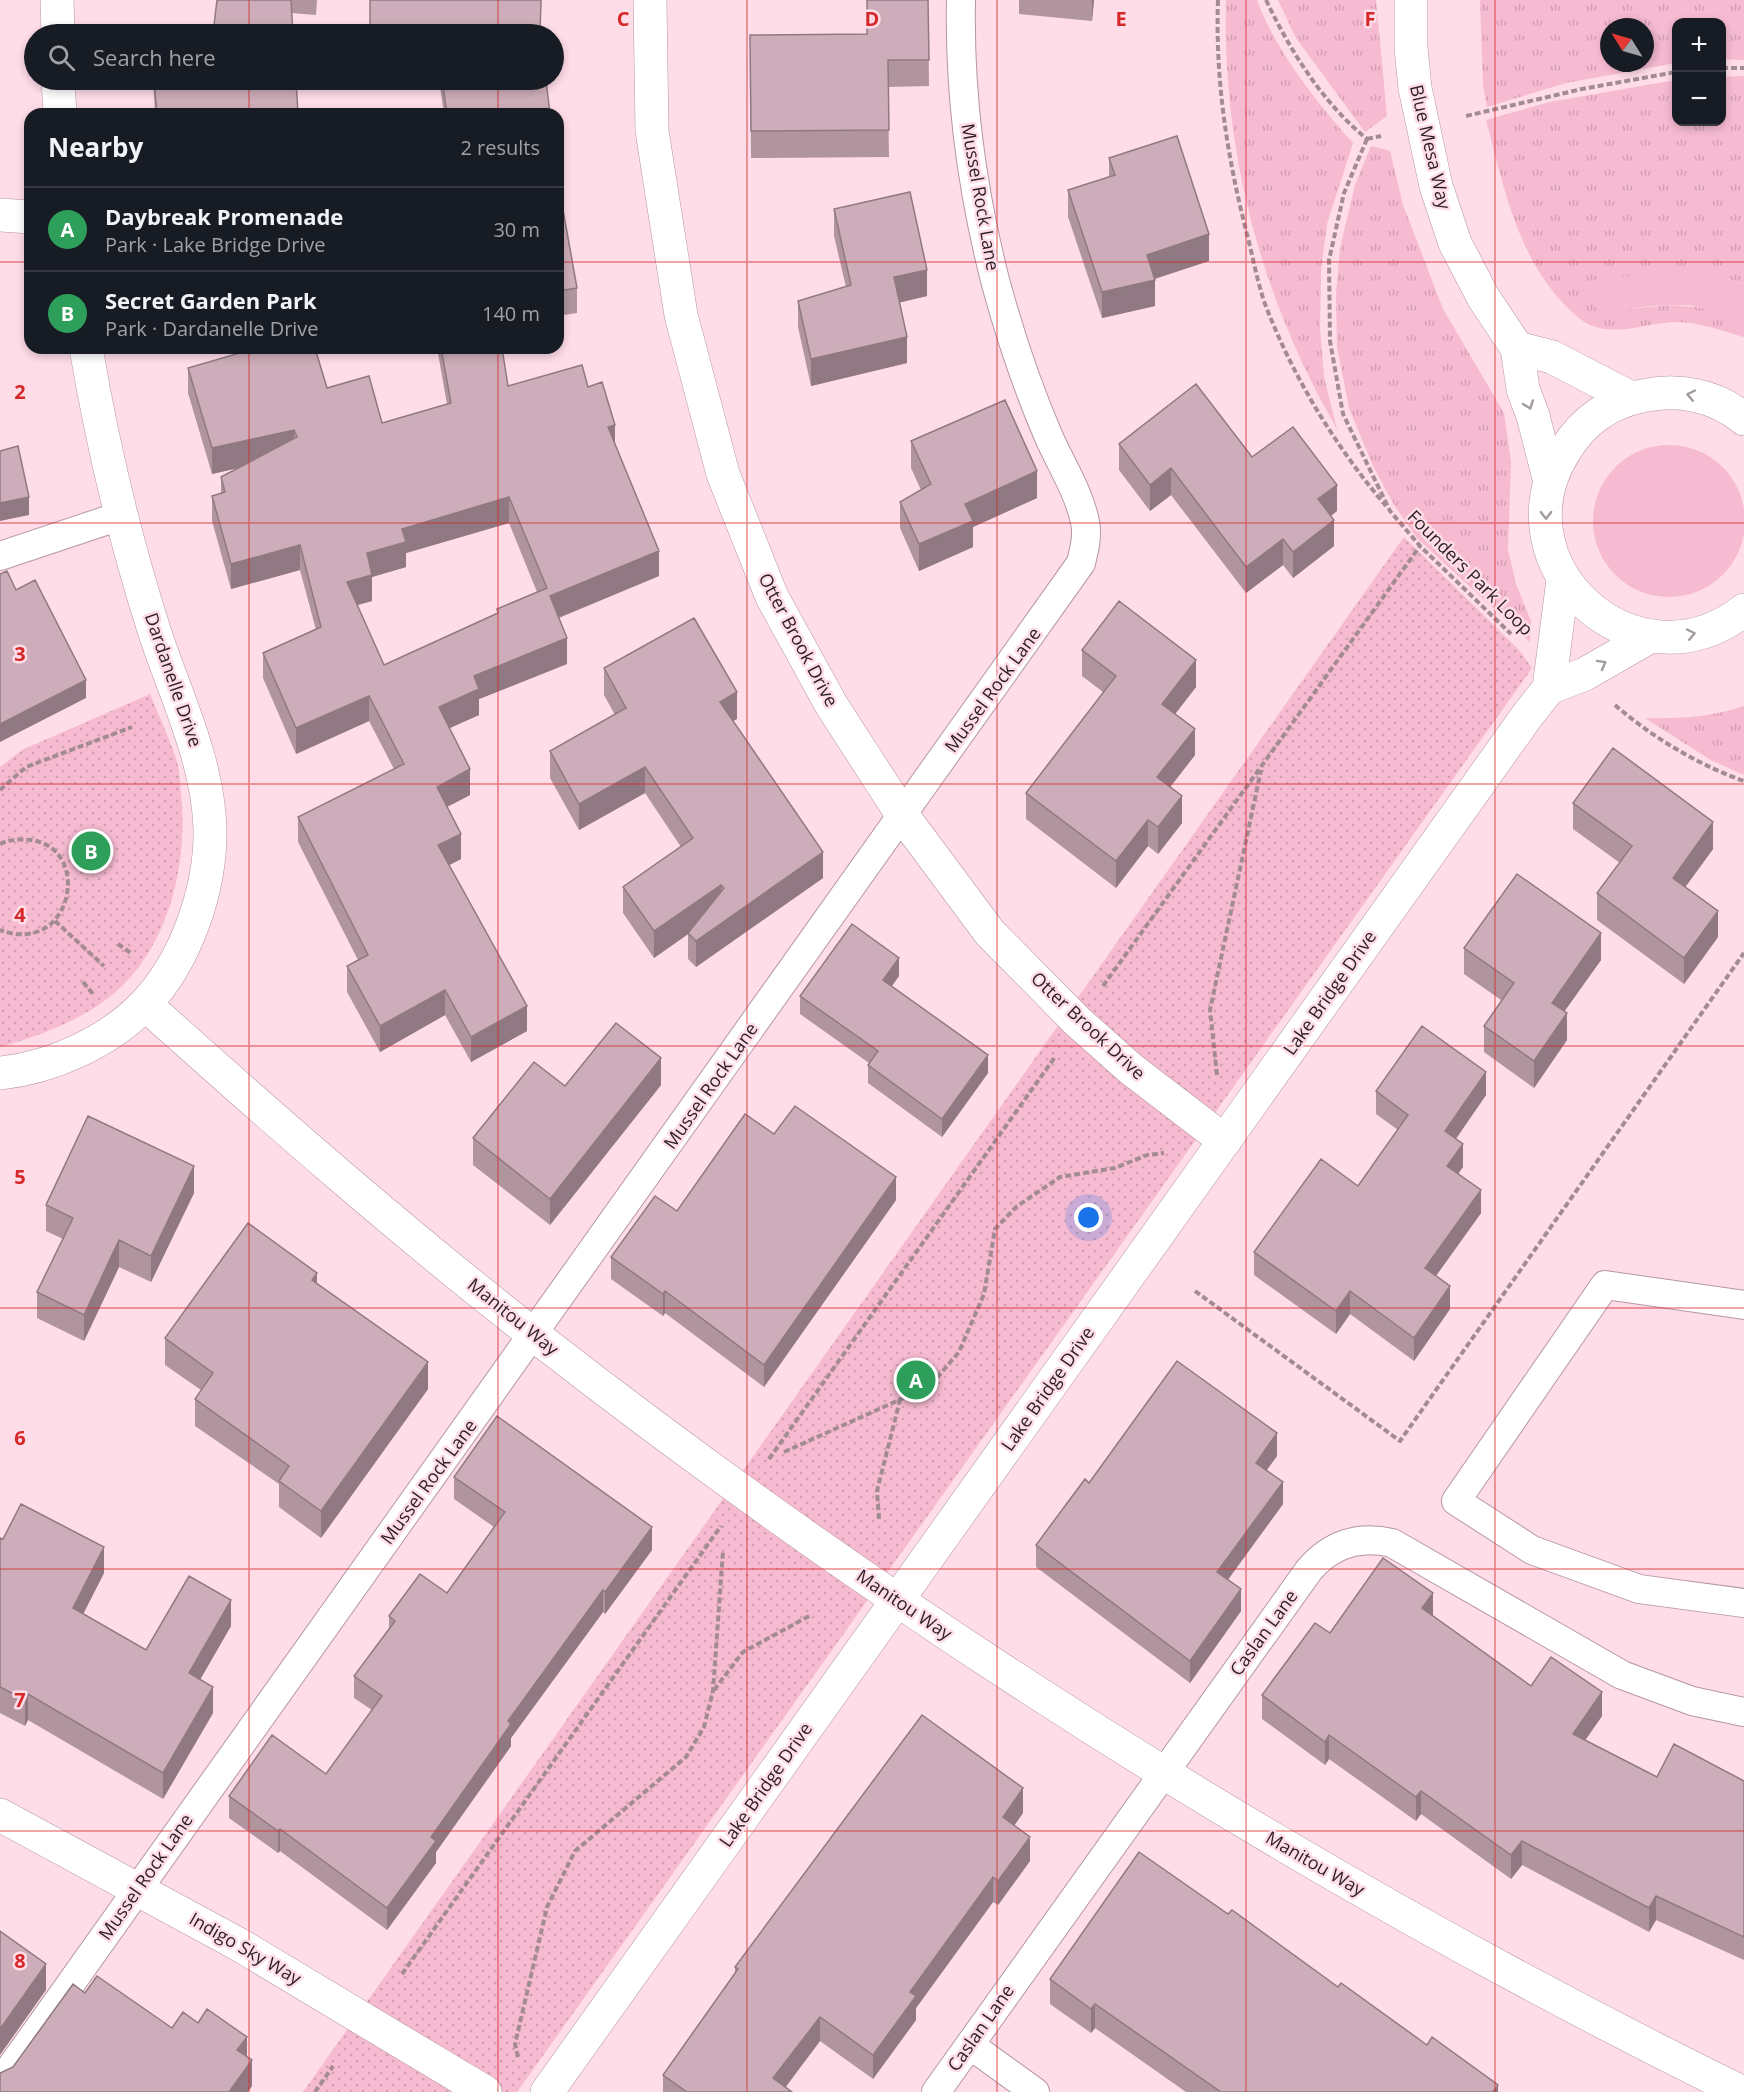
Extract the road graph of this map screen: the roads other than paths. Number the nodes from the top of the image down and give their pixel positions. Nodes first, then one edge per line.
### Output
1 (57, 0) edge
2 (650, 0) edge
3 (961, 0) edge
4 (1412, 0) edge
5 (58, 24) edge
6 (59, 90) edge
7 (60, 108) edge
8 (0, 215) edge
9 (24, 217) edge
10 (1517, 348) junction
11 (87, 354) edge
12 (1631, 398) junction
13 (1744, 419) edge
14 (1550, 482) junction
15 (123, 515) junction
16 (0, 556) edge
17 (1563, 580) junction
18 (1741, 615) edge
19 (1651, 636) junction
20 (1549, 688) junction
21 (903, 816) junction
22 (145, 1004) junction
23 (0, 1073) edge
24 (1225, 1141) junction
25 (1744, 1305) edge
26 (534, 1335) junction
27 (897, 1601) junction
28 (1744, 1603) edge
29 (1744, 1712) edge
30 (1163, 1774) junction
31 (0, 1815) edge
32 (139, 1888) junction
33 (970, 2045) junction
34 (0, 2083) edge
35 (484, 2092) edge
36 (548, 2092) edge
37 (936, 2092) edge
38 (1035, 2092) edge
39 (1741, 2092) edge

1 - 5 street
2 - 21 street, Otter Brook Drive
3 - 21 lane, Mussel Rock Lane
4 - 10 street, Blue Mesa Way
6 - 7 street
8 - 9 street
10 - 12 street
10 -> 14 street, Blue Mesa Way
11 - 15 street, Dardanelle Drive
13 -> 12 street
12 - 14 street
14 -> 17 street
15 - 16 lane
15 - 22 street, Dardanelle Drive
17 - 19 street
17 - 20 street, Lake Bridge Drive
19 -> 18 street
20 -> 19 street
20 - 24 street, Lake Bridge Drive
21 - 24 street, Otter Brook Drive
21 - 26 lane, Mussel Rock Lane
22 - 23 street, Dardanelle Drive
22 - 26 street, Manitou Way
24 - 27 street, Lake Bridge Drive
25 - 28 lane
26 - 27 street, Manitou Way
26 - 32 lane, Mussel Rock Lane
27 - 30 street, Manitou Way
27 - 36 street, Lake Bridge Drive
29 - 30 lane, Caslan Lane
30 - 33 lane, Caslan Lane
30 - 39 street, Manitou Way
31 - 32 street, Indigo Sky Way
32 - 34 lane, Mussel Rock Lane
32 - 35 street, Indigo Sky Way
33 - 37 lane, Caslan Lane
33 - 38 lane

